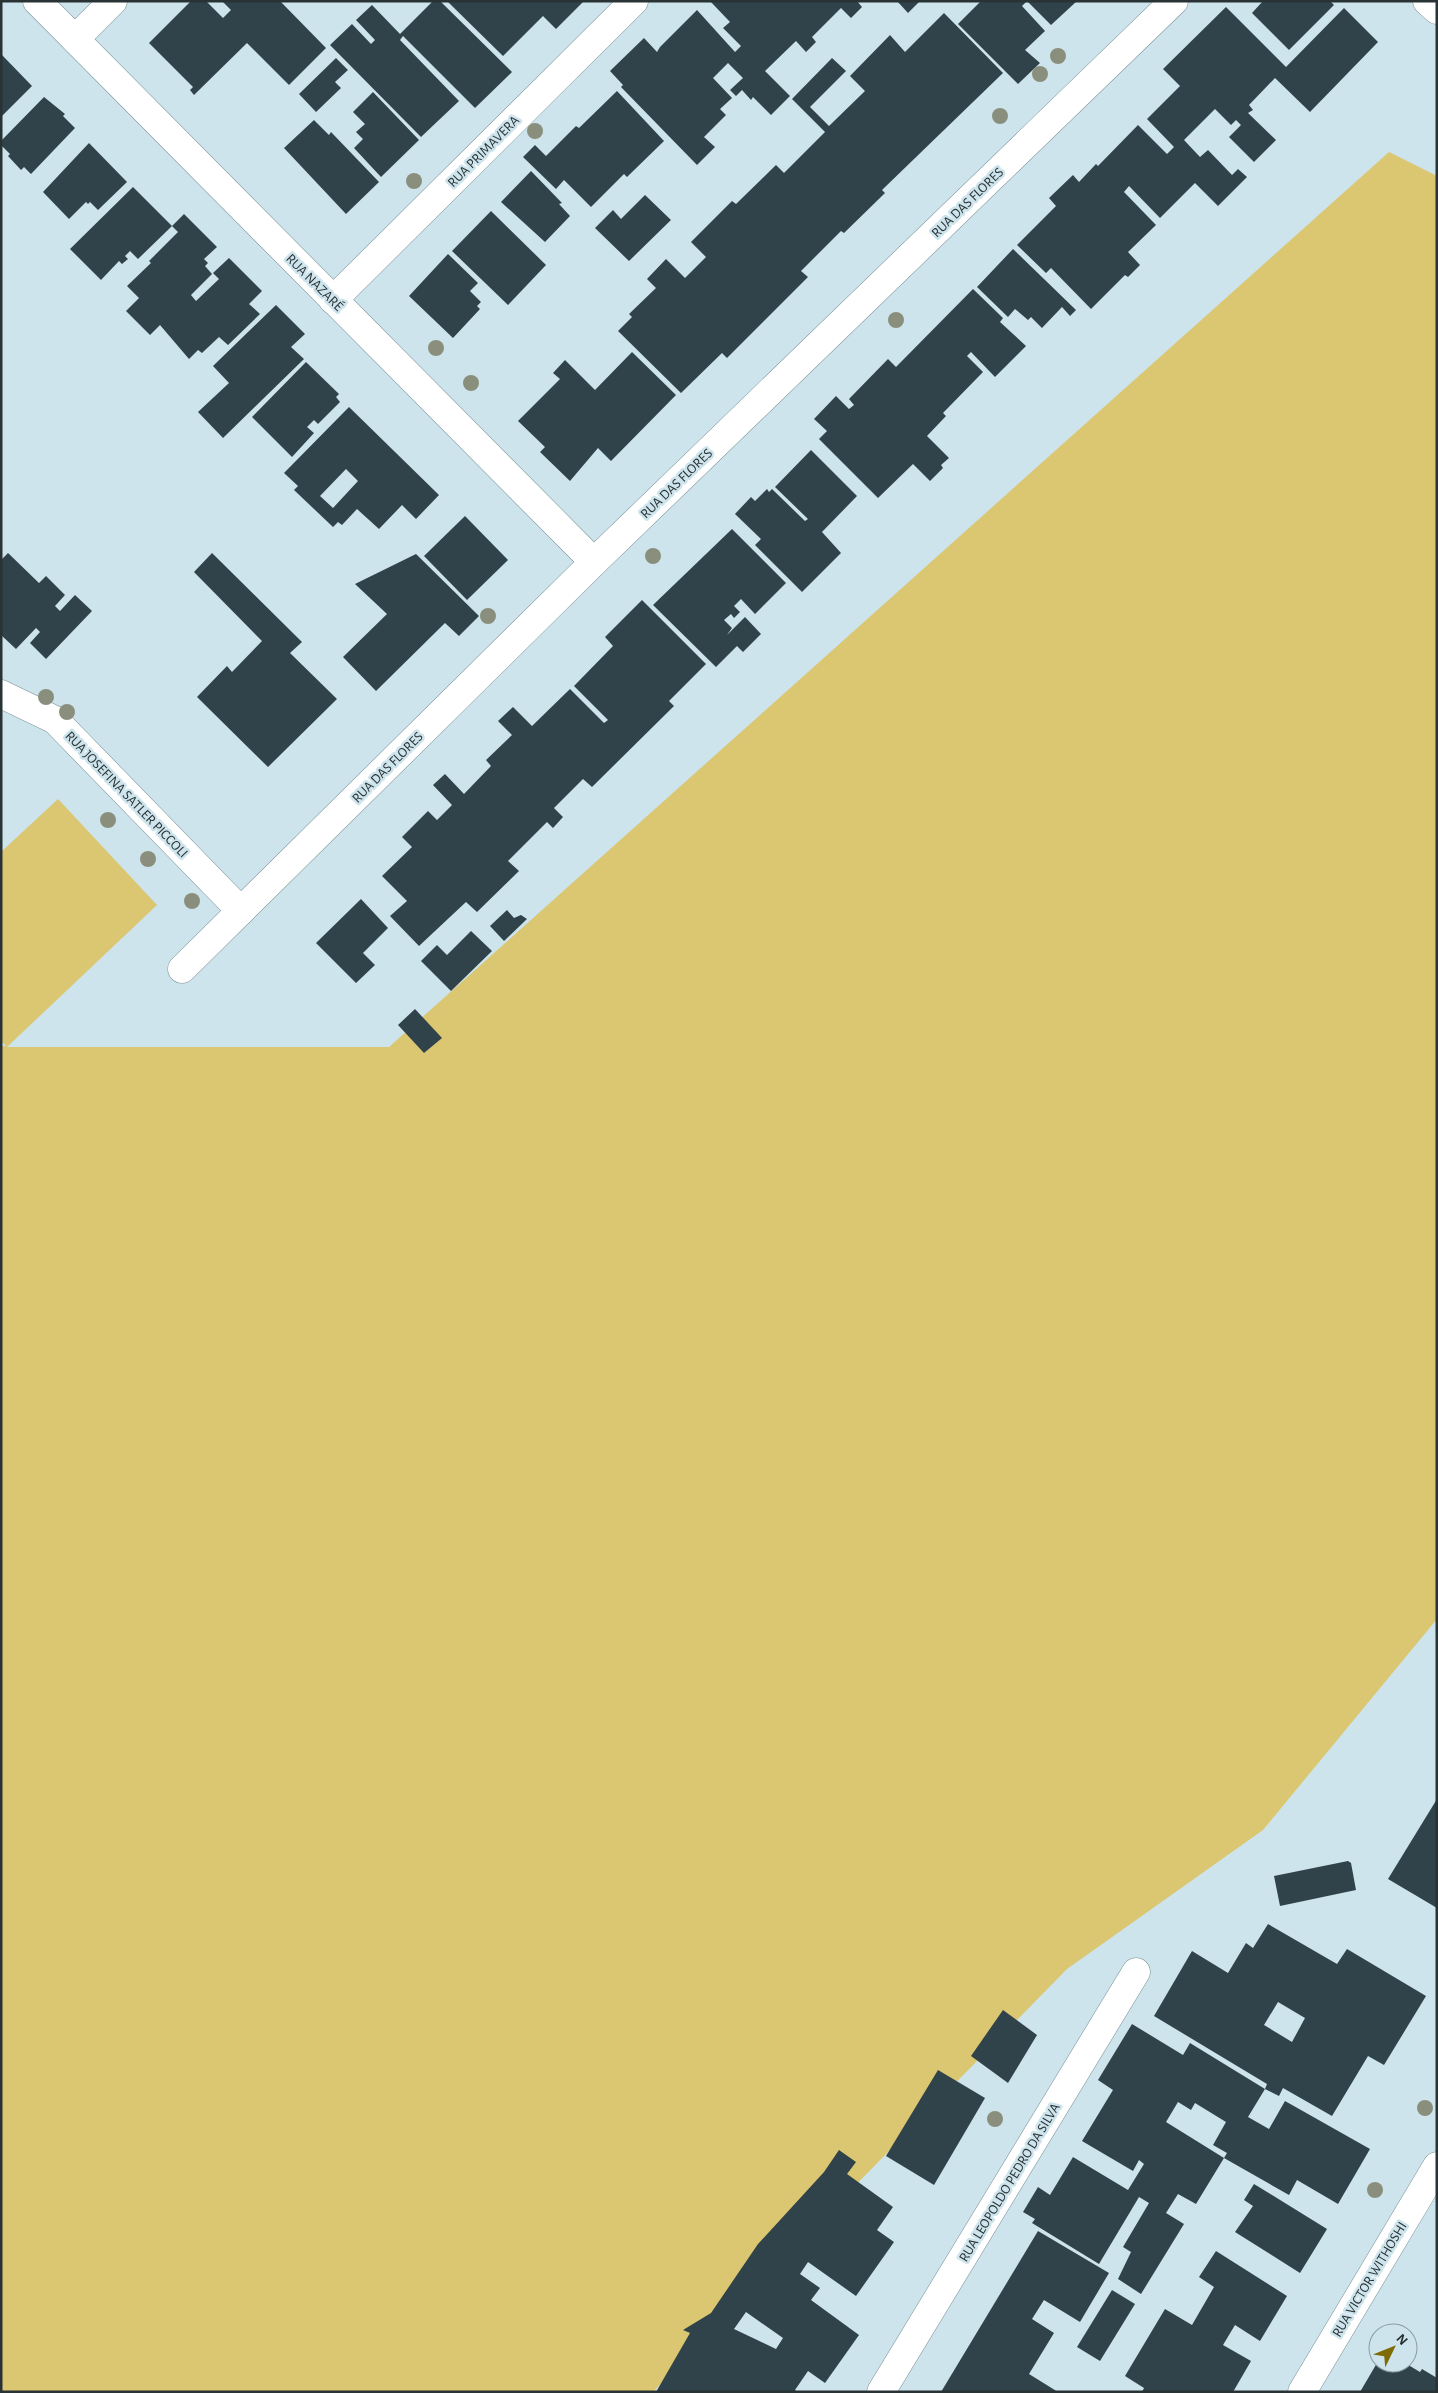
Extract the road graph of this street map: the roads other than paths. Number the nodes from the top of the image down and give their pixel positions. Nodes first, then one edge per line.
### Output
1 (37, 1) edge
2 (113, 1) edge
3 (634, 1) edge
4 (1174, 1) edge
5 (1427, 1) edge
6 (1437, 10) edge
7 (75, 39) junction
8 (333, 300) junction
9 (594, 562) junction
10 (1, 694) edge
11 (241, 911) junction
12 (182, 970) dead end
13 (1136, 1972) dead end
14 (1437, 2166) edge
15 (881, 2392) edge
16 (1302, 2392) edge

1 - 7 street, RUA NAZARÉ
2 - 7 street
3 - 8 street, RUA PRIMAVERA
4 - 9 street, RUA DAS FLORES
5 - 6 street
7 - 8 street, RUA NAZARÉ
8 - 9 street, RUA NAZARÉ
9 - 11 street, RUA DAS FLORES
10 - 11 street, RUA JOSEFINA SATLER PICCOLI
11 - 12 street, RUA DAS FLORES
13 - 15 street, RUA LEOPOLDO PEDRO DA SILVA
14 - 16 street, RUA VICTOR WITHOSHI

